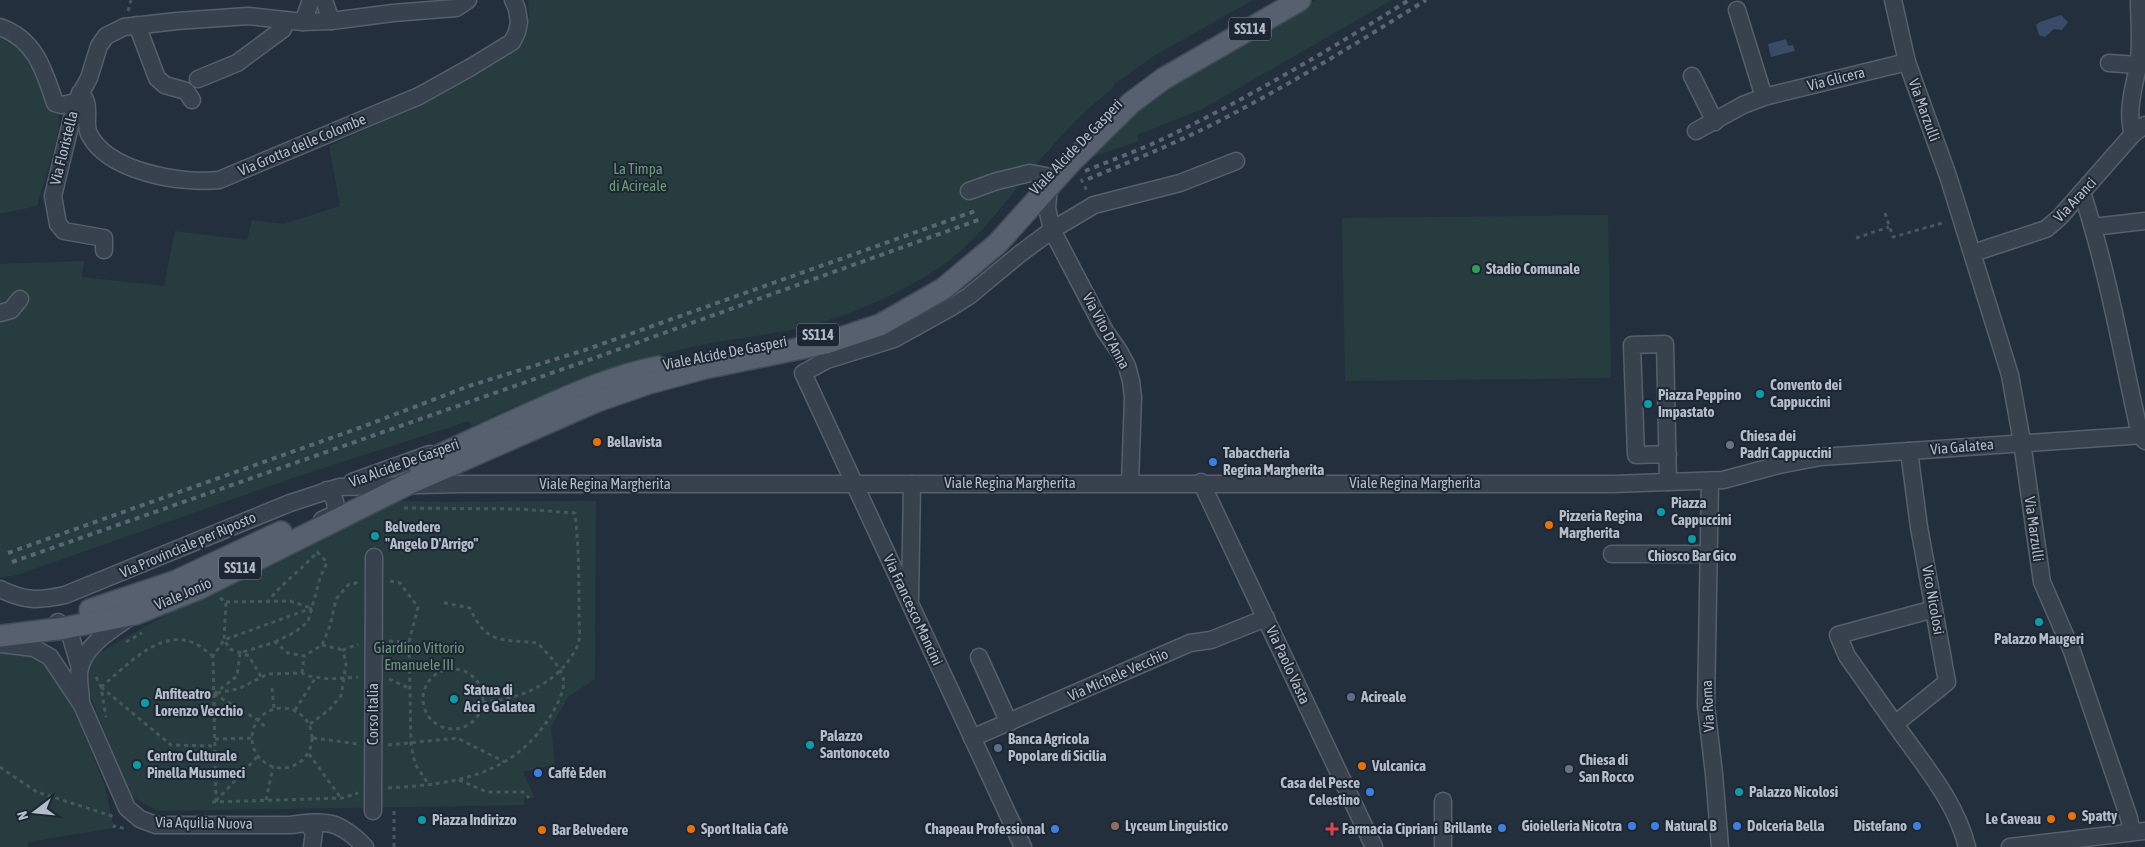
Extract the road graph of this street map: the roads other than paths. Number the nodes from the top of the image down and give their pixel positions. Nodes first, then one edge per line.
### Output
1 (311, 0) edge
2 (324, 0) edge
3 (468, 0) edge
4 (513, 0) edge
5 (1281, 0) edge
6 (1300, 0) edge
7 (1893, 0) edge
8 (2139, 0) edge
9 (1737, 10) dead end
10 (286, 20) junction
11 (331, 21) junction
12 (303, 22) junction
13 (130, 26) junction
14 (0, 27) edge
15 (1192, 57) junction
16 (1907, 62) junction
17 (2109, 63) dead end
18 (2138, 65) junction
19 (1692, 76) dead end
20 (198, 79) dead end
21 (1764, 97) junction
22 (78, 98) junction
23 (192, 100) dead end
24 (1714, 122) junction
25 (2139, 129) edge
26 (1696, 132) dead end
27 (1236, 161) dead end
28 (1047, 181) junction
29 (970, 191) dead end
30 (2082, 192) junction
31 (2145, 221) edge
32 (2093, 227) junction
33 (1052, 230) junction
34 (104, 250) dead end
35 (1973, 253) junction
36 (20, 299) dead end
37 (0, 313) edge
38 (617, 377) junction
39 (2143, 437) edge
40 (470, 440) junction
41 (2022, 442) junction
42 (1909, 451) junction
43 (1668, 454) junction
44 (455, 475) junction
45 (1710, 480) junction
46 (1201, 482) junction
47 (1668, 482) junction
48 (854, 483) junction
49 (1130, 483) junction
50 (912, 484) junction
51 (406, 485) junction
52 (377, 486) junction
53 (334, 494) junction
54 (1612, 554) dead end
55 (374, 557) dead end
56 (1709, 559) junction
57 (0, 589) edge
58 (167, 601) junction
59 (910, 602) junction
60 (1934, 610) junction
61 (1266, 618) junction
62 (140, 623) junction
63 (56, 626) junction
64 (0, 627) edge
65 (0, 636) edge
66 (0, 644) edge
67 (50, 657) junction
68 (979, 657) dead end
69 (80, 668) junction
70 (82, 705) junction
71 (1009, 723) junction
72 (1895, 724) junction
73 (972, 738) junction
74 (1443, 801) dead end
75 (373, 811) dead end
76 (308, 822) junction
77 (2138, 831) edge
78 (2078, 842) edge
79 (312, 847) edge
80 (365, 847) edge
81 (1023, 847) edge
82 (1374, 847) edge
83 (1444, 847) edge
84 (1720, 847) edge
85 (1967, 847) edge
86 (2010, 847) edge

1 - 12 street
2 - 11 street
3 - 11 street
4 - 22 street, Via Grotta delle Colombe
5 - 15 main road, Viale Alcide De Gasperi / SS114
6 - 15 main road, Viale Alcide De Gasperi / SS114
7 - 16 street, Via Marzulli
8 - 18 street, Via Aranci
9 - 21 street
10 - 12 street
10 - 13 street
10 - 20 street
11 - 12 street
13 - 22 street, Via Floristella
13 - 23 street
14 - 22 street
15 - 28 main road, Viale Alcide De Gasperi / SS114
15 - 28 main road, Viale Alcide De Gasperi / SS114
16 - 21 street, Via Glicera
16 - 35 street, Via Marzulli
17 - 18 street
18 - 25 street, Via Aranci
19 - 24 street
21 - 24 street, Via Glicera
22 - 34 street, Via Floristella
24 - 26 street, Via Glicera
25 - 30 street, Via Aranci
27 - 33 street
28 - 29 street
28 - 33 street, Via Vito D'Anna
28 - 38 main road, Viale Alcide De Gasperi / SS114
28 - 44 main road, Viale Alcide De Gasperi / SS114
30 - 32 street
30 - 35 street, Via Aranci
31 - 32 street
32 - 39 street
33 - 48 street, Via Francesco Mancini
33 - 49 street, Via Vito D'Anna
35 - 41 street, Via Marzulli
36 - 37 street
38 - 40 main road, Viale Alcide De Gasperi / SS114
38 - 44 street
39 - 41 street, Via Galatea
40 - 52 main road, Viale Alcide De Gasperi / SS114
40 - 53 street, Via Alcide De Gasperi
41 - 42 street, Via Galatea
41 - 77 street, Via Marzulli
42 - 45 street, Via Galatea
42 - 60 street, Vico Nicolosi
43 - 43 street
43 - 47 street
44 - 48 street, Viale Regina Margherita
44 - 51 main road, Viale Alcide De Gasperi / SS114
45 - 47 street, Viale Regina Margherita
45 - 56 street, Via Roma
46 - 47 street, Viale Regina Margherita
46 - 49 street, Viale Regina Margherita
46 - 61 street, Via Paolo Vasta
48 - 50 street, Viale Regina Margherita
48 - 59 street, Via Francesco Mancini
49 - 50 street, Viale Regina Margherita
50 - 59 street
51 - 52 street
51 - 58 main road, Viale Jonio / SS114
52 - 53 main road, Viale Jonio / SS114
53 - 57 street, Via Provinciale per Riposto
53 - 58 street
53 - 63 main road, Viale Jonio / SS114
54 - 56 street
55 - 75 street, Corso Italia
56 - 84 street, Via Roma
58 - 62 main road, Viale Jonio / SS114
59 - 73 street, Via Francesco Mancini
60 - 72 street, Vico Nicolosi
60 - 72 street
61 - 71 street, Via Michele Vecchio
61 - 82 street, Via Paolo Vasta
62 - 63 main road, Viale Jonio / SS114
62 - 69 street
63 - 64 main road, Viale Jonio / SS114
63 - 65 main road, Viale Jonio / SS114
63 - 67 street
63 - 69 street
66 - 67 street
67 - 70 street
68 - 71 street
69 - 70 street
70 - 76 street, Via Aquilia Nuova
71 - 73 street, Via Michele Vecchio
72 - 85 street
73 - 81 street, Via Francesco Mancini
74 - 83 street
76 - 79 street
76 - 80 street, Via Aquilia Nuova
77 - 78 street
78 - 86 street

